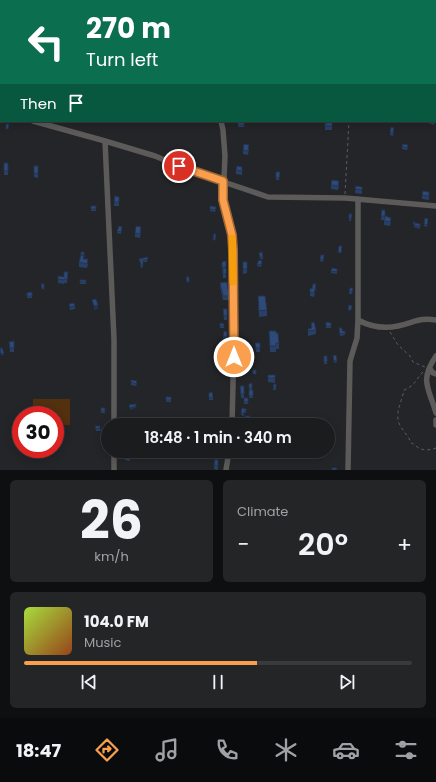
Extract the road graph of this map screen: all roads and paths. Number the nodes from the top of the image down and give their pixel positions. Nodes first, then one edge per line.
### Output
1 (37, 122) edge
2 (221, 122) edge
3 (349, 122) edge
4 (105, 141) junction
5 (223, 181) junction
6 (345, 198) junction
7 (358, 199) junction
8 (436, 206) edge
9 (358, 320) junction
10 (436, 320) edge
11 (387, 328) junction
12 (436, 356) edge
13 (427, 368) junction
14 (436, 374) edge
15 (436, 413) edge
16 (114, 418) edge
17 (232, 418) edge
18 (436, 420) edge
19 (436, 425) edge
20 (436, 448) edge
21 (114, 458) edge
22 (227, 458) edge
23 (114, 470) edge
24 (226, 470) edge
25 (348, 470) edge

1 - 4 street
2 - 5 street
3 - 6 path
4 - 5 street
4 - 16 street
5 - 6 street
5 - 17 street
6 - 7 street
7 - 8 street
7 - 9 street
9 - 11 street
9 - 25 street
10 - 11 street
11 - 13 path
12 - 13 street
13 - 14 street
13 - 15 street
13 - 20 path
18 - 19 street
21 - 23 street
22 - 24 street

